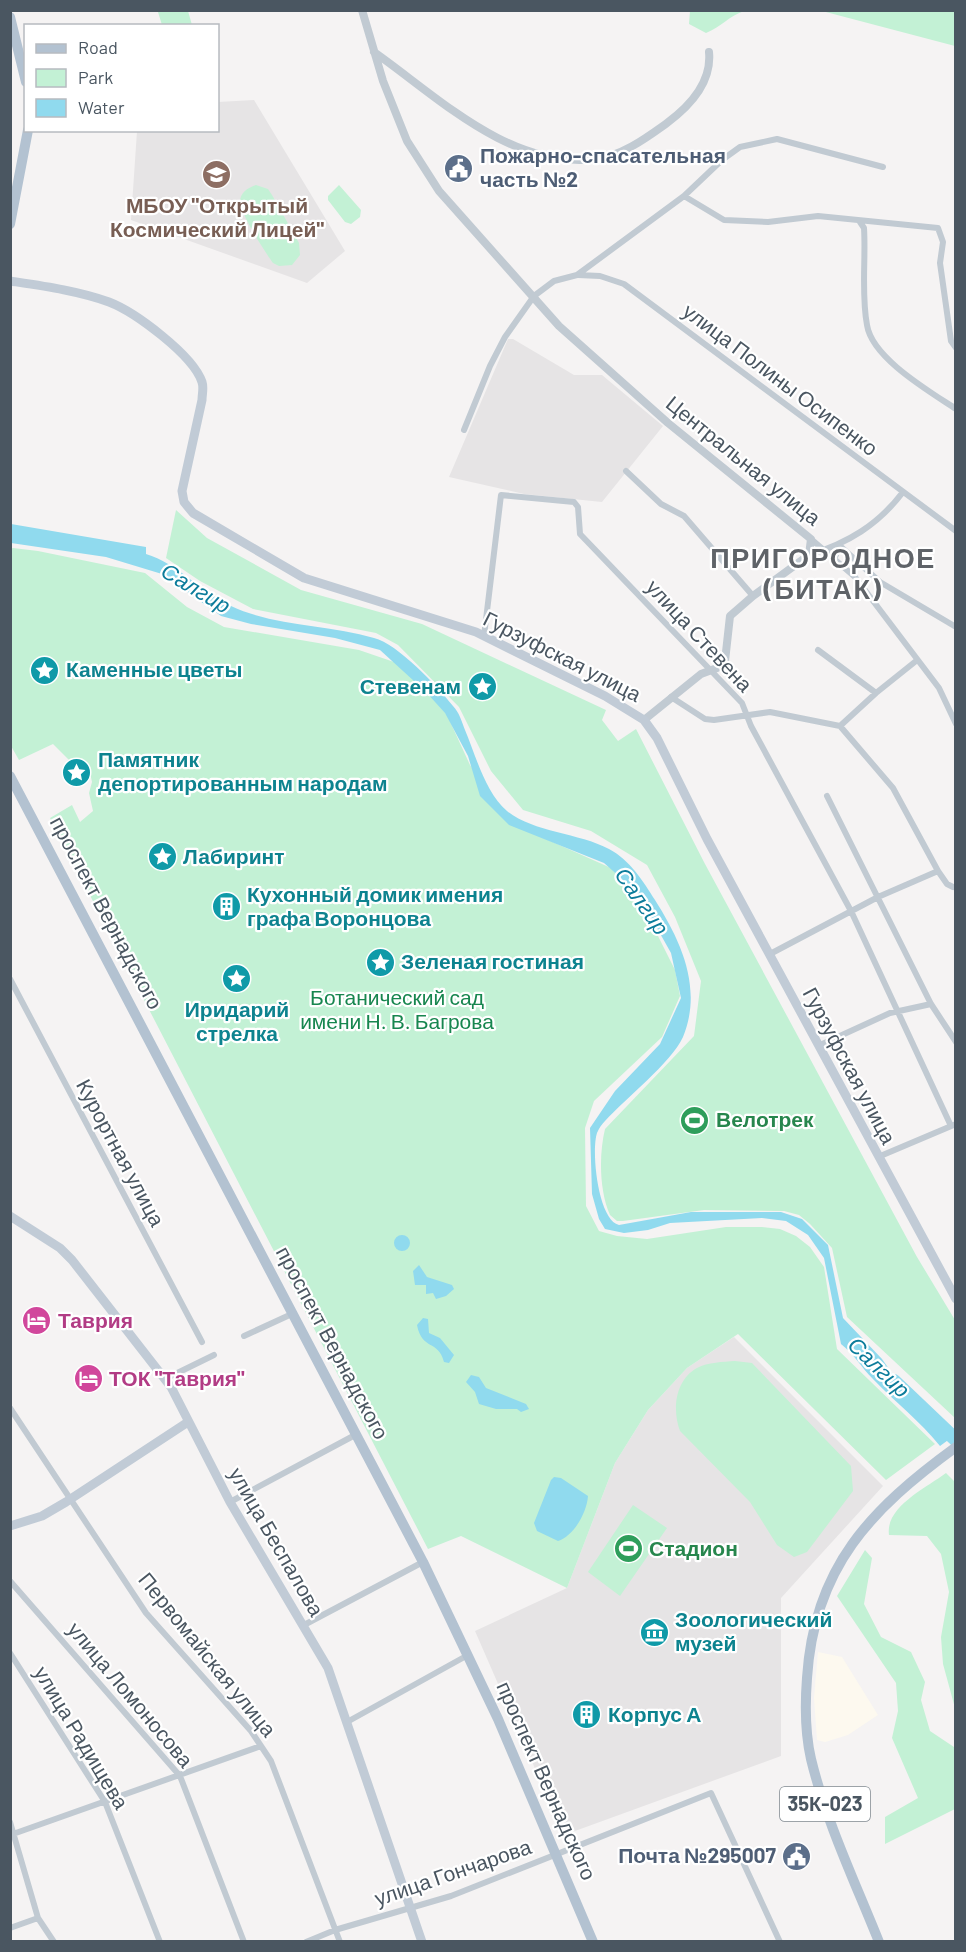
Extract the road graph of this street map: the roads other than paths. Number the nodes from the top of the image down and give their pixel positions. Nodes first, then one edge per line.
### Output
1 (362, 10) edge
2 (10, 17) edge
3 (374, 52) junction
4 (709, 52) dead end
5 (24, 74) edge
6 (28, 132) edge
7 (883, 166) dead end
8 (684, 196) junction
9 (860, 222) junction
10 (10, 224) edge
11 (577, 275) junction
12 (10, 281) edge
13 (534, 296) junction
14 (956, 348) edge
15 (956, 409) edge
16 (464, 430) dead end
17 (626, 471) dead end
18 (903, 492) junction
19 (956, 531) edge
20 (811, 539) junction
21 (840, 546) junction
22 (824, 550) junction
23 (809, 555) junction
24 (834, 559) junction
25 (753, 596) junction
26 (956, 627) edge
27 (484, 636) junction
28 (818, 650) dead end
29 (916, 661) junction
30 (709, 670) junction
31 (876, 693) junction
32 (671, 697) junction
33 (747, 715) junction
34 (644, 720) junction
35 (956, 724) edge
36 (840, 726) junction
37 (10, 776) edge
38 (827, 796) dead end
39 (938, 871) junction
40 (953, 887) dead end
41 (878, 897) junction
42 (851, 911) junction
43 (770, 954) junction
44 (10, 979) edge
45 (931, 1004) junction
46 (899, 1010) junction
47 (956, 1042) edge
48 (818, 1046) junction
49 (953, 1125) edge
50 (878, 1158) junction
51 (10, 1216) edge
52 (956, 1299) edge
53 (294, 1312) junction
54 (244, 1336) dead end
55 (202, 1342) dead end
56 (214, 1355) dead end
57 (165, 1379) junction
58 (10, 1408) edge
59 (188, 1422) junction
60 (358, 1434) junction
61 (956, 1447) edge
62 (72, 1499) junction
63 (230, 1502) junction
64 (10, 1526) edge
65 (423, 1562) junction
66 (10, 1581) edge
67 (304, 1625) junction
68 (10, 1653) edge
69 (468, 1655) junction
70 (347, 1722) junction
71 (261, 1746) junction
72 (180, 1776) junction
73 (105, 1802) junction
74 (10, 1822) edge
75 (13, 1834) junction
76 (557, 1854) junction
77 (411, 1906) junction
78 (38, 1918) junction
79 (10, 1928) edge
80 (335, 1930) junction
81 (54, 1941) edge
82 (160, 1941) edge
83 (244, 1941) edge
84 (306, 1941) edge
85 (340, 1941) edge
86 (422, 1941) edge
87 (593, 1941) edge
88 (780, 1941) edge
89 (879, 1941) edge

1 - 3 street, Центральная улица
2 - 5 main road
3 - 4 street
3 - 13 street, Центральная улица
6 - 10 main road
7 - 8 street
8 - 9 street
8 - 11 street
9 - 14 street
9 - 15 street
11 - 13 street
11 - 18 street, улица Полины Осипенко
12 - 27 main road, Гурзуфская улица
13 - 16 street
13 - 20 street, Центральная улица
17 - 25 street
18 - 19 street, улица Полины Осипенко
18 - 21 street
20 - 22 street, Центральная улица
20 - 23 street
21 - 22 street
21 - 24 street
21 - 26 street
22 - 23 street
22 - 24 street, Центральная улица
23 - 25 street
24 - 29 street, Центральная улица
25 - 30 street
27 - 30 street, улица Стевена
27 - 34 main road, Гурзуфская улица
28 - 31 street
29 - 31 street
29 - 35 street, Центральная улица
30 - 32 street
30 - 33 street, улица Стевена
31 - 36 street
32 - 33 street
32 - 34 street
33 - 36 street
33 - 42 street, улица Стевена
34 - 43 main road, Гурзуфская улица
36 - 39 street
37 - 53 main road, проспект Вернадского
38 - 41 street
39 - 40 street
39 - 41 street
41 - 42 street
41 - 45 street
42 - 43 street
42 - 46 street, улица Стевена
43 - 48 main road, Гурзуфская улица
44 - 55 street, Курортная улица
45 - 46 street
45 - 47 street
46 - 48 street
46 - 49 street, улица Стевена
48 - 50 main road, Гурзуфская улица
49 - 50 street
50 - 52 main road, Гурзуфская улица
51 - 57 main road, улица Беспалова
53 - 54 street
53 - 60 main road, проспект Вернадского
56 - 57 street
57 - 59 main road, улица Беспалова
58 - 62 street, Первомайская улица
59 - 62 main road
59 - 63 main road, улица Беспалова
60 - 63 street
60 - 65 main road, проспект Вернадского
61 - 89 main road, 35К-023
62 - 64 main road
62 - 71 street, Первомайская улица
63 - 67 main road, улица Беспалова
65 - 67 street
65 - 69 main road, проспект Вернадского
66 - 72 street, улица Ломоносова
67 - 70 main road, улица Беспалова
68 - 73 street, улица Радищева
69 - 70 street
69 - 76 main road, проспект Вернадского
70 - 77 main road, улица Беспалова
71 - 72 street
71 - 80 street, Первомайская улица
72 - 73 street
72 - 83 street, улица Ломоносова
73 - 75 street
73 - 82 street, улица Радищева
74 - 75 street
75 - 78 street
76 - 77 street, улица Гончарова
76 - 87 main road, проспект Вернадского
76 - 88 street, улица Гончарова
77 - 80 street, улица Гончарова
77 - 86 main road, улица Беспалова
78 - 79 street
78 - 81 street
80 - 84 street, улица Гончарова
80 - 85 street, Первомайская улица

